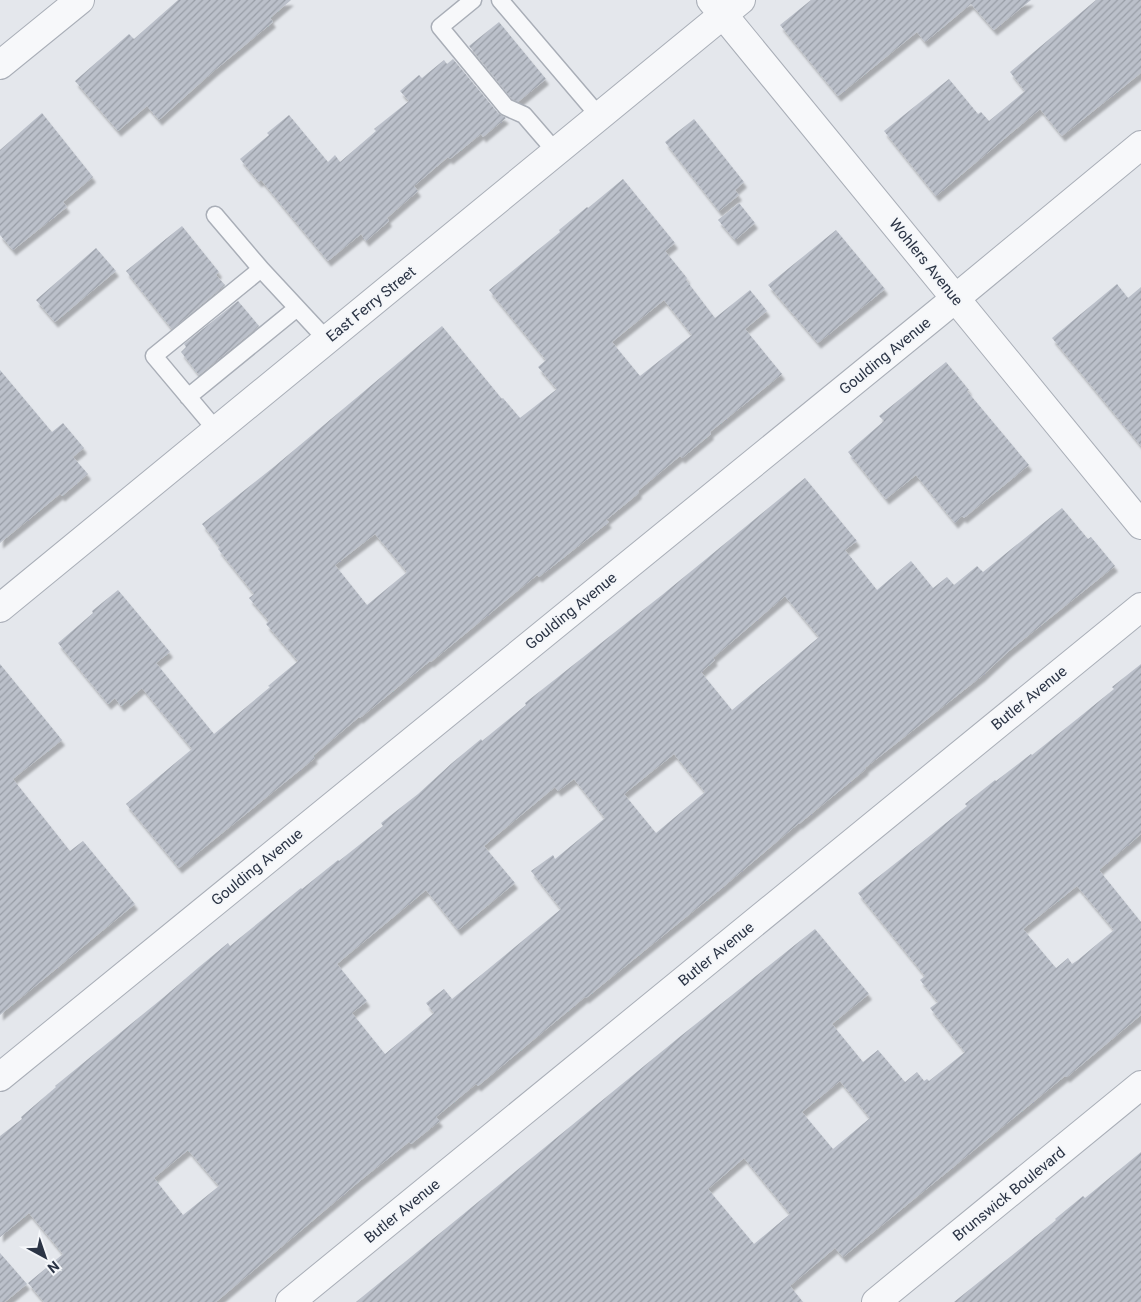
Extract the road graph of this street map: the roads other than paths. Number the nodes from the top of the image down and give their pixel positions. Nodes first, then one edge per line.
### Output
1 (80, 0) edge
2 (473, 0) edge
3 (500, 0) edge
4 (725, 5) edge
5 (0, 65) edge
6 (599, 116) junction
7 (1141, 145) edge
8 (556, 152) junction
9 (215, 215) dead end
10 (261, 269) junction
11 (956, 297) junction
12 (297, 308) junction
13 (327, 340) junction
14 (188, 397) junction
15 (217, 431) junction
16 (1141, 525) edge
17 (1141, 607) edge
18 (0, 608) edge
19 (0, 1077) edge
20 (1141, 1085) edge
21 (290, 1302) edge
22 (876, 1302) edge

1 - 5 street
2 - 8 lane
3 - 6 lane
4 - 6 street, East Ferry Street
4 - 11 street, Wohlers Avenue
6 - 8 street, East Ferry Street
7 - 11 street, Goulding Avenue
8 - 13 street, East Ferry Street
9 - 10 lane
10 - 12 lane
10 - 14 lane
11 - 16 street, Wohlers Avenue
11 - 19 street, Goulding Avenue
12 - 13 lane
12 - 14 lane
13 - 15 street, East Ferry Street
14 - 15 lane
15 - 18 street, East Ferry Street
17 - 21 street, Butler Avenue
20 - 22 street, Brunswick Boulevard

